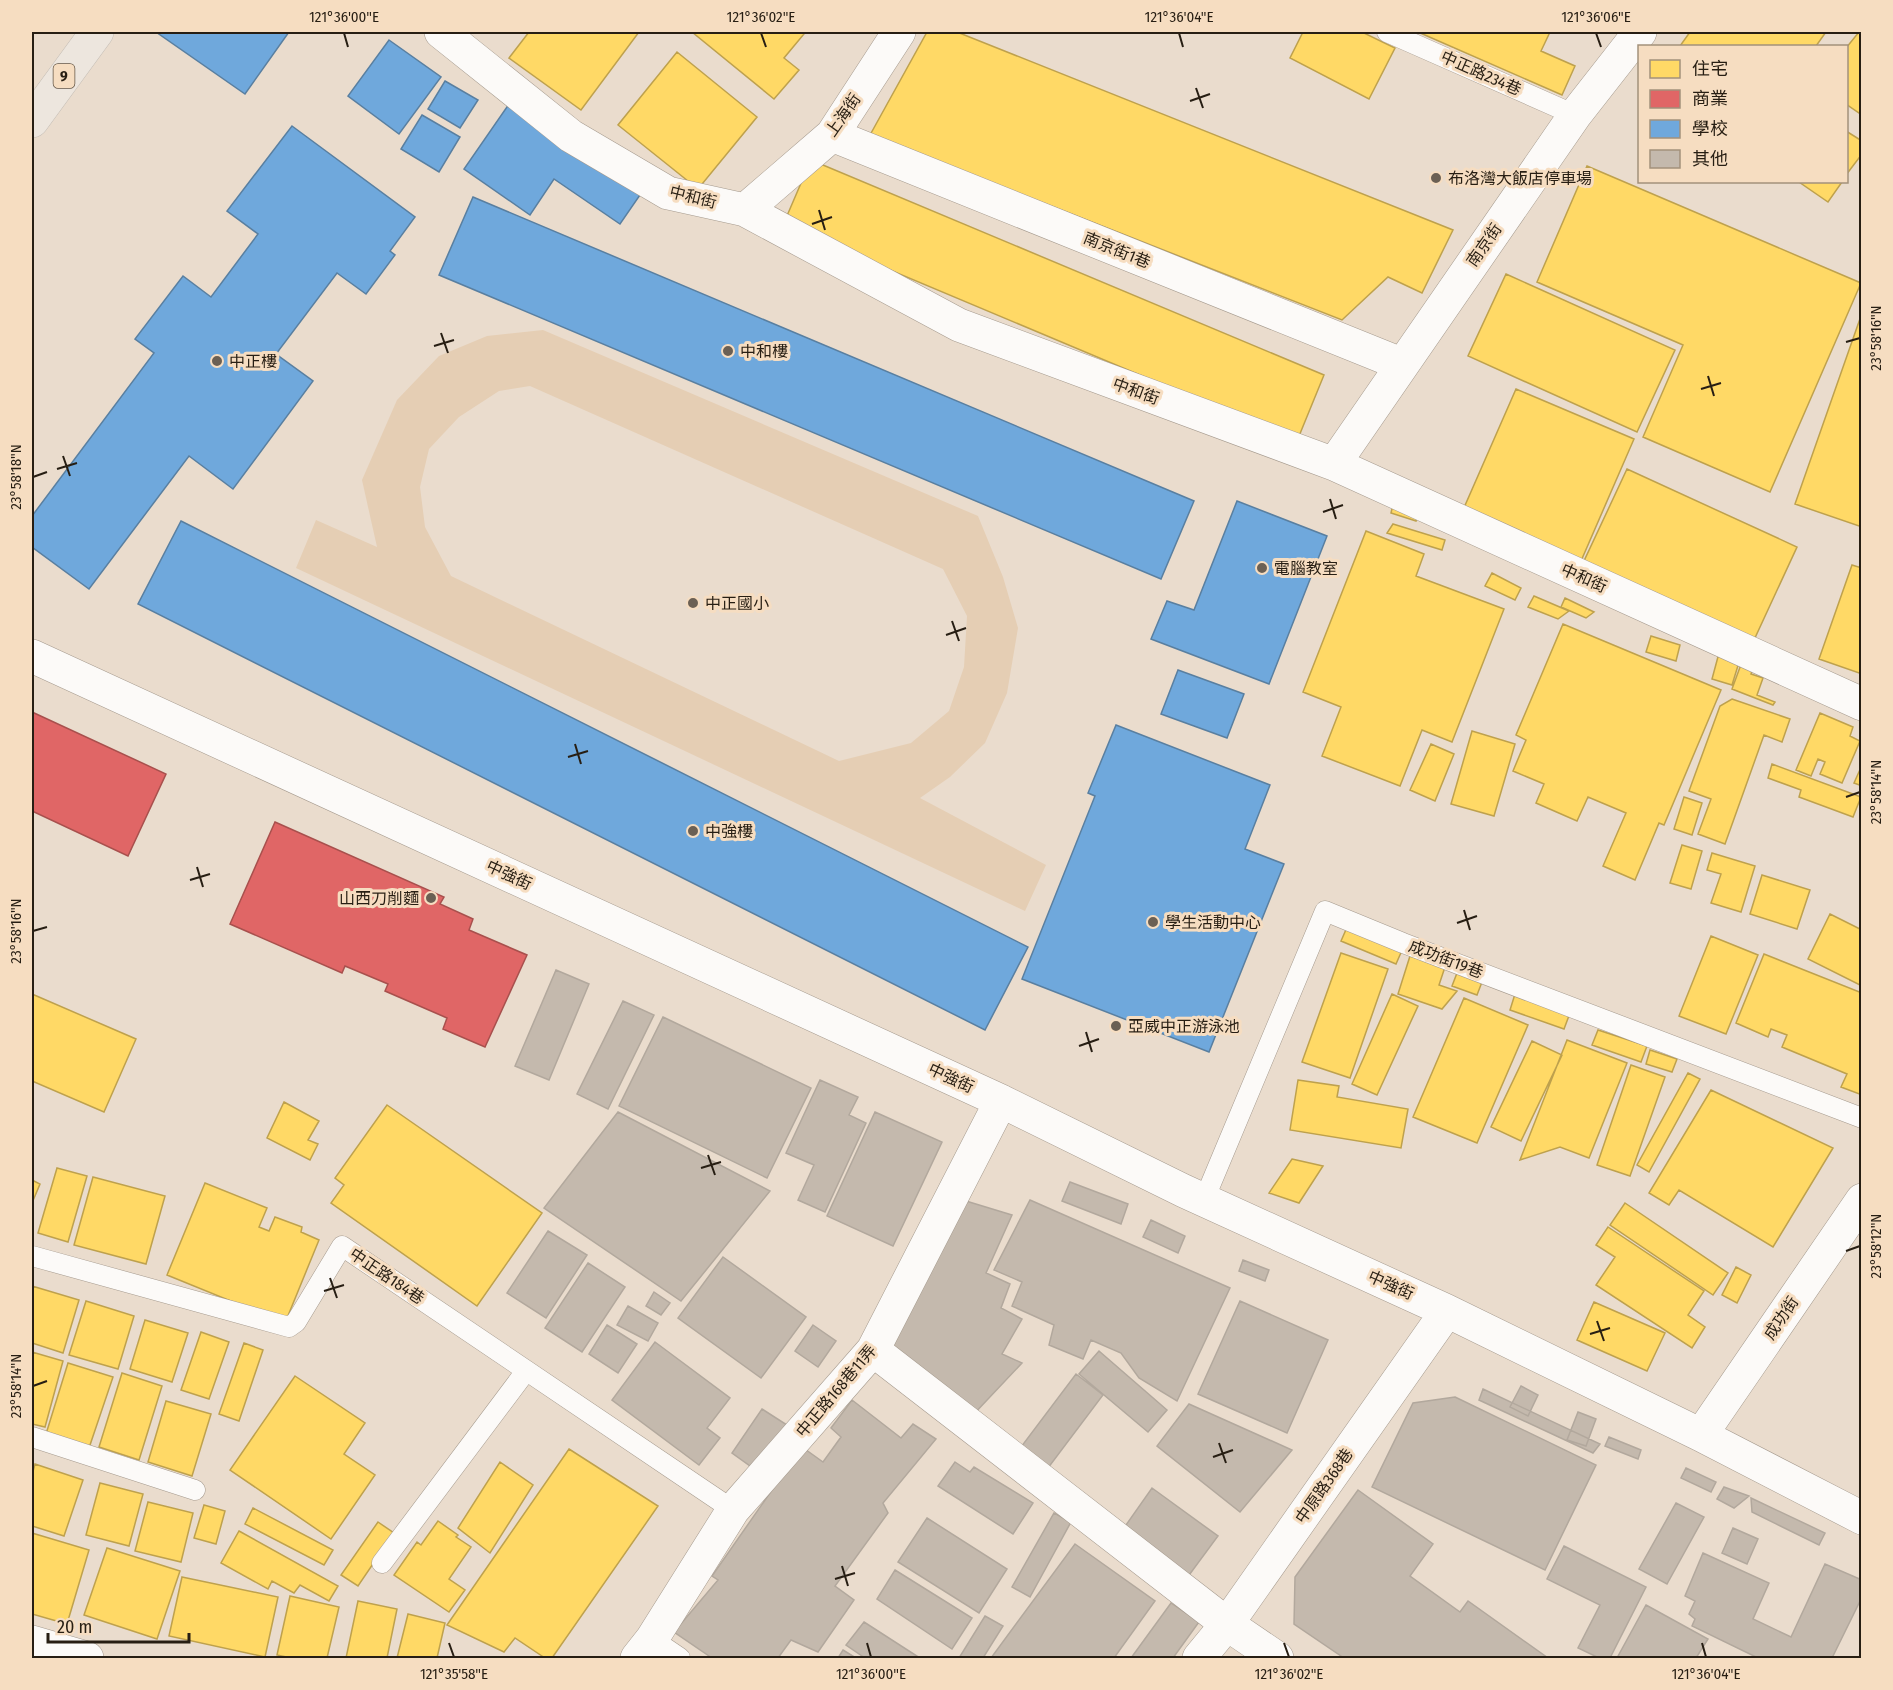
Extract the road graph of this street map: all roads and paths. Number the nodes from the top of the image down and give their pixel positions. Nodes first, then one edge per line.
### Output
1 (98, 32) edge
2 (441, 32) edge
3 (899, 32) edge
4 (1387, 32) edge
5 (1640, 32) edge
6 (1575, 115) junction
7 (32, 121) edge
8 (832, 135) junction
9 (745, 210) junction
10 (1401, 364) junction
11 (1334, 464) junction
12 (32, 656) edge
13 (1862, 704) edge
14 (1001, 1101) junction
15 (1862, 1118) edge
16 (1204, 1200) junction
17 (1862, 1200) edge
18 (32, 1256) edge
19 (1447, 1311) junction
20 (873, 1350) junction
21 (526, 1371) junction
22 (1701, 1435) junction
23 (32, 1437) edge
24 (195, 1490) dead end
25 (733, 1510) junction
26 (1862, 1518) edge
27 (381, 1563) dead end
28 (1227, 1624) junction
29 (32, 1642) edge
30 (644, 1649) edge
31 (87, 1659) edge
32 (680, 1659) edge
33 (1199, 1659) edge
34 (1277, 1659) edge

1 - 7 main road, 9
2 - 9 street, 中和街
3 - 8 street, 上海街
4 - 6 lane, 中正路234巷
5 - 6 street, 南京街
6 - 10 street, 南京街
8 - 9 street, 上海街
8 - 10 street, 南京街1巷
9 - 11 street, 中和街
10 - 11 street, 南京街
11 - 13 street, 中和街
12 - 14 street, 中強街
14 - 16 street, 中強街
14 - 20 street, 中正路168巷11弄
15 - 16 lane, 成功街19巷
16 - 19 street, 中強街
17 - 22 street, 成功街
18 - 21 lane, 中正路184巷
19 - 22 street, 中強街
19 - 28 street, 中原路368巷
20 - 25 street, 中正路168巷11弄
20 - 28 street
21 - 25 lane, 中正路184巷
21 - 27 lane
22 - 26 street, 中強街
23 - 24 lane
25 - 30 street, 中正路168巷11弄
28 - 33 street, 中原路368巷
28 - 34 street
29 - 31 street
30 - 32 lane

